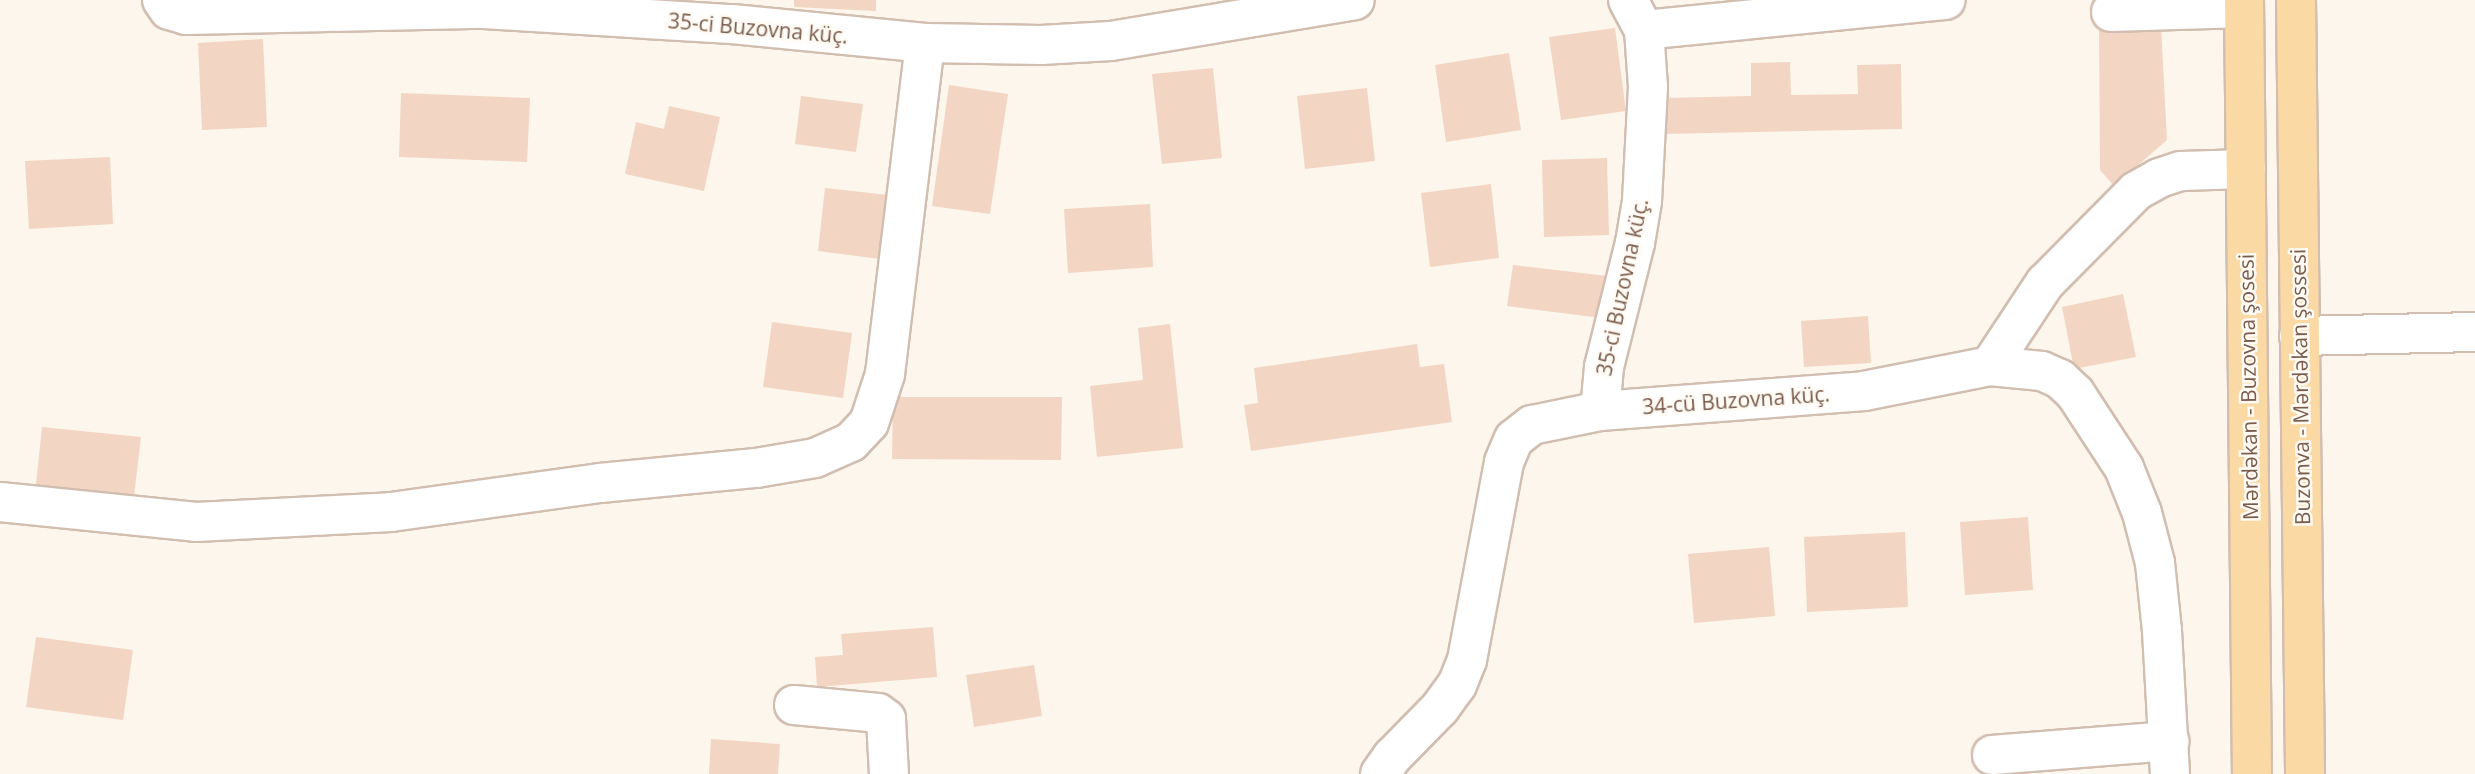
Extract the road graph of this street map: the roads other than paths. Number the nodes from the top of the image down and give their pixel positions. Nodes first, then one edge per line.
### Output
1 (162, 0) edge
2 (1355, 0) edge
3 (1946, 0) edge
4 (2296, 0) edge
5 (2244, 4) edge
6 (732, 12) edge
7 (2111, 12) dead end
8 (1636, 15) edge
9 (925, 43) junction
10 (2246, 169) junction
11 (2475, 332) edge
12 (2299, 336) junction
13 (1990, 366) junction
14 (1600, 411) junction
15 (0, 502) edge
16 (794, 705) dead end
17 (1992, 755) dead end
18 (2169, 758) edge
19 (889, 774) edge
20 (1380, 774) edge
21 (2252, 774) edge
22 (2305, 774) edge

1 - 6 street, 35-ci Buzovna küç.
2 - 9 street, 35-ci Buzovna küç.
3 - 8 street
4 - 12 main road, Buzonva - Mərdəkan şossesi
5 - 7 street
5 - 10 main road, Mərdəkan - Buzovna şosesi
6 - 9 street, 35-ci Buzovna küç.
8 - 14 street, 35-ci Buzovna küç.
9 - 15 street
10 - 13 street
10 - 21 main road, Mərdəkan - Buzovna şosesi
11 - 12 street
12 - 22 main road, Buzonva - Mərdəkan şossesi
13 - 14 street, 34-cü Buzovna küç.
13 - 18 street, 34-cü Buzovna küç.
14 - 20 street, 34-cü Buzovna küç.
16 - 19 street
17 - 18 street

